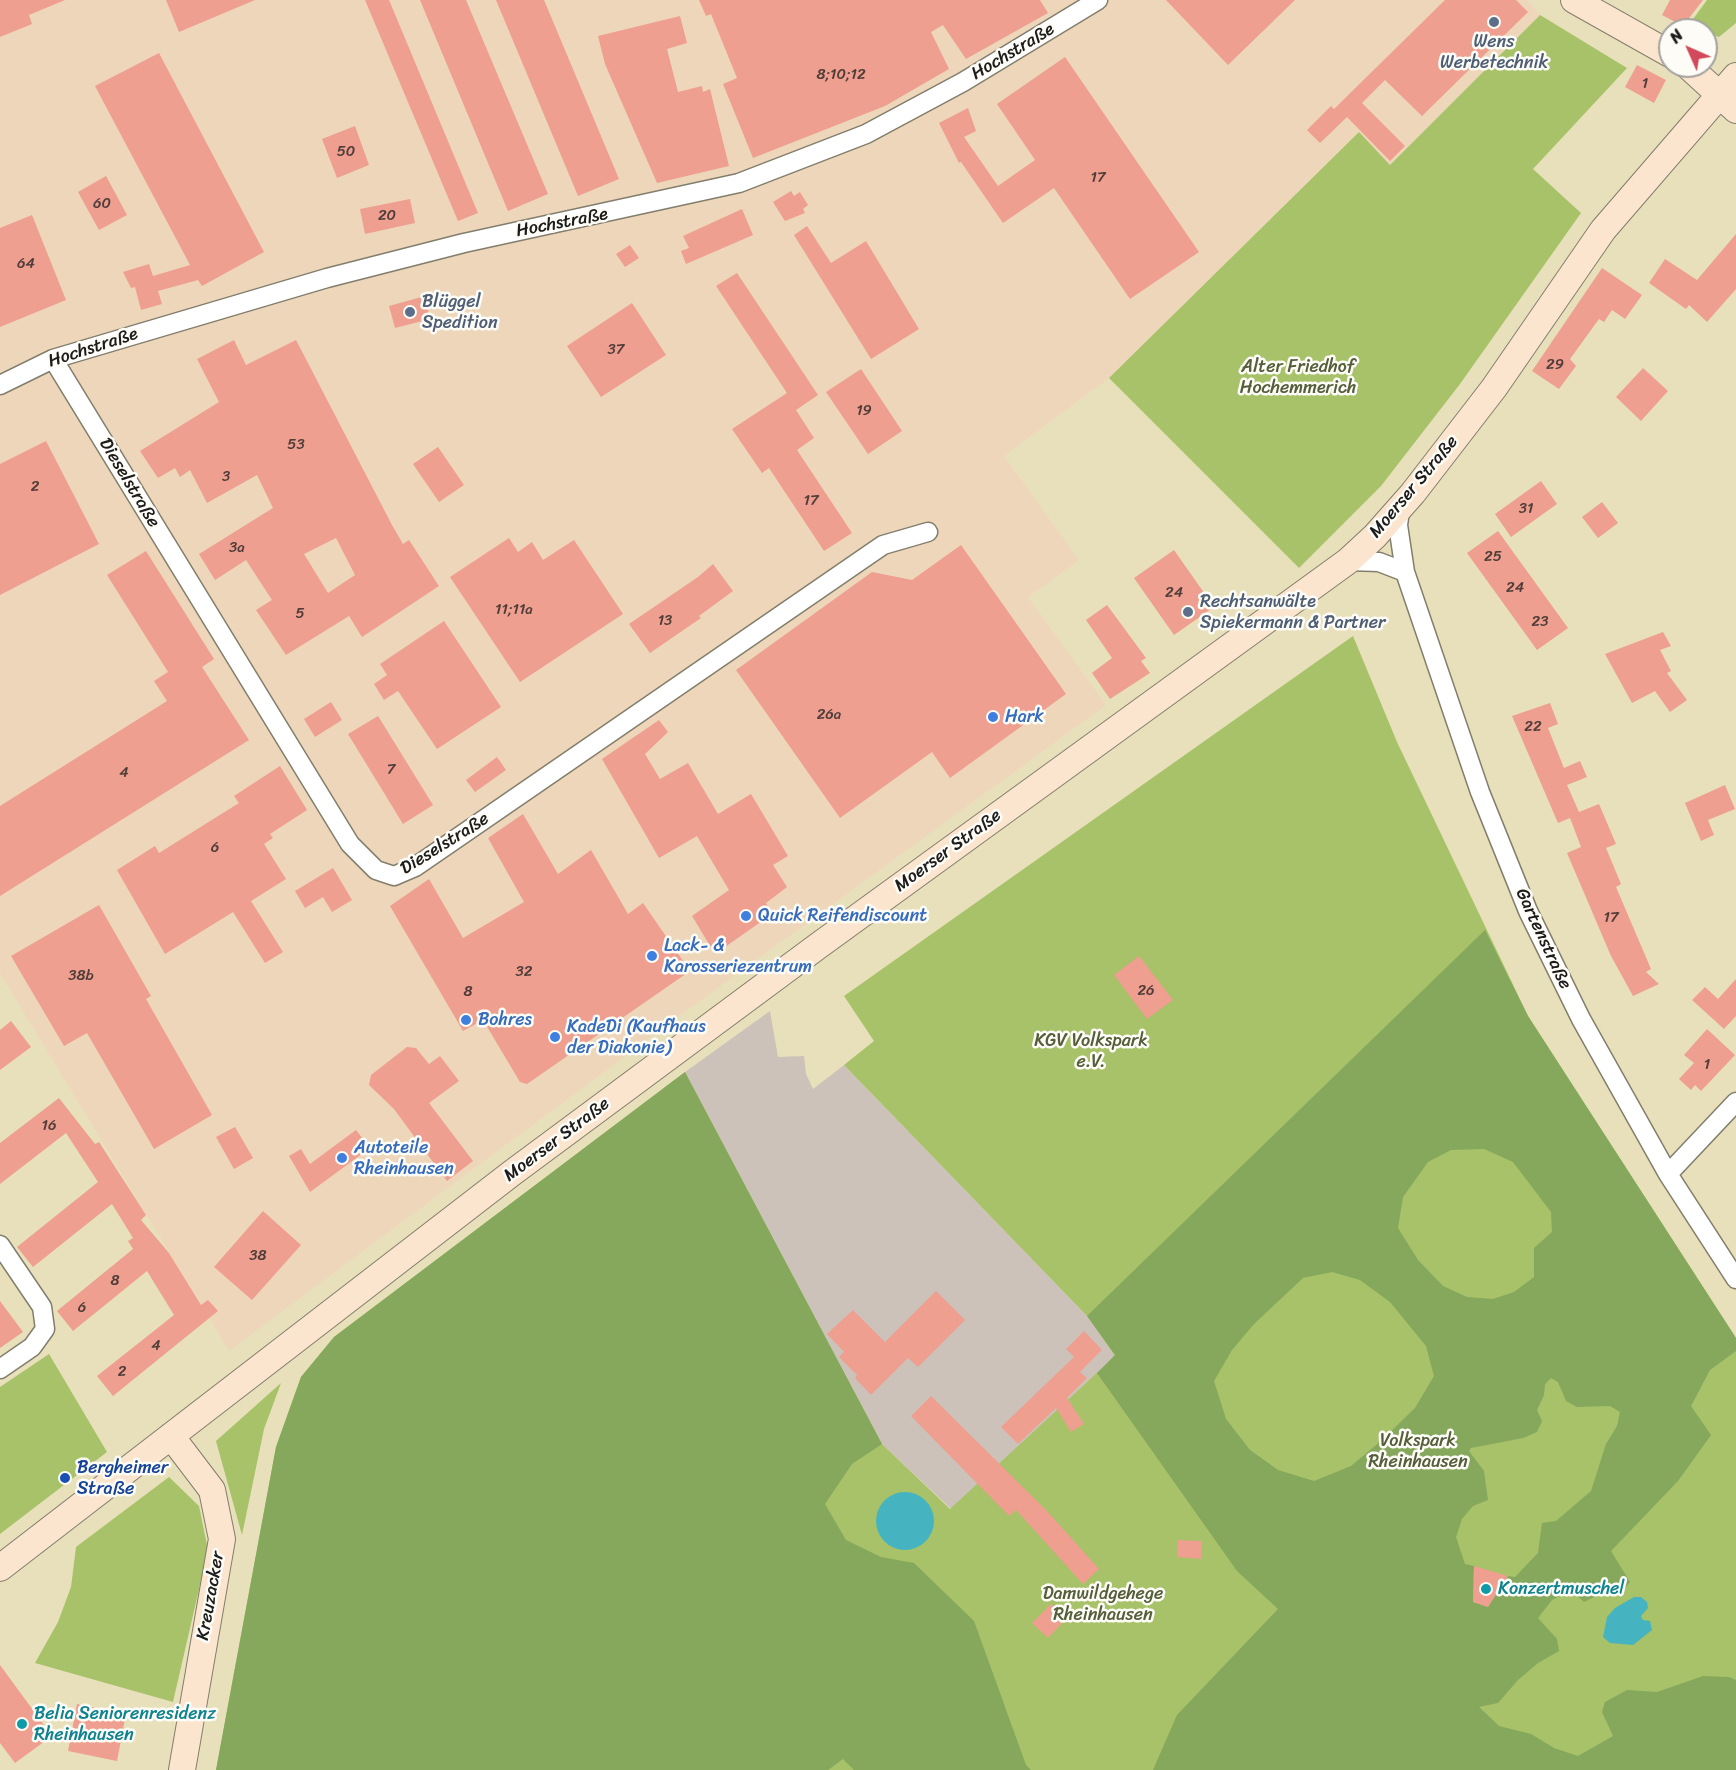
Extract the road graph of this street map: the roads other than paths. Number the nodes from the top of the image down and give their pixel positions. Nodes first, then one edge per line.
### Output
1 (1098, 0) edge
2 (1574, 0) edge
3 (1658, 47) edge
4 (1706, 78) edge
5 (1731, 94) edge
6 (53, 358) junction
7 (0, 385) edge
8 (1400, 510) junction
9 (928, 532) dead end
10 (1348, 561) junction
11 (1405, 572) junction
12 (1736, 1102) edge
13 (1668, 1174) junction
14 (0, 1245) edge
15 (1736, 1279) edge
16 (0, 1369) edge
17 (171, 1436) junction
18 (0, 1568) edge
19 (182, 1770) edge

1 - 6 street, Hochstraße
2 - 3 main road
4 - 5 main road
5 - 8 main road, Moerser Straße
6 - 7 street, Hochstraße
6 - 9 street, Dieselstraße
8 - 10 main road, Moerser Straße
8 - 11 street, Gartenstraße
10 - 11 street
10 - 17 main road, Moerser Straße
11 - 13 street, Gartenstraße
12 - 13 street
13 - 15 street, Gartenstraße
14 - 16 street
17 - 18 main road, Moerser Straße
17 - 19 main road, Kreuzacker

